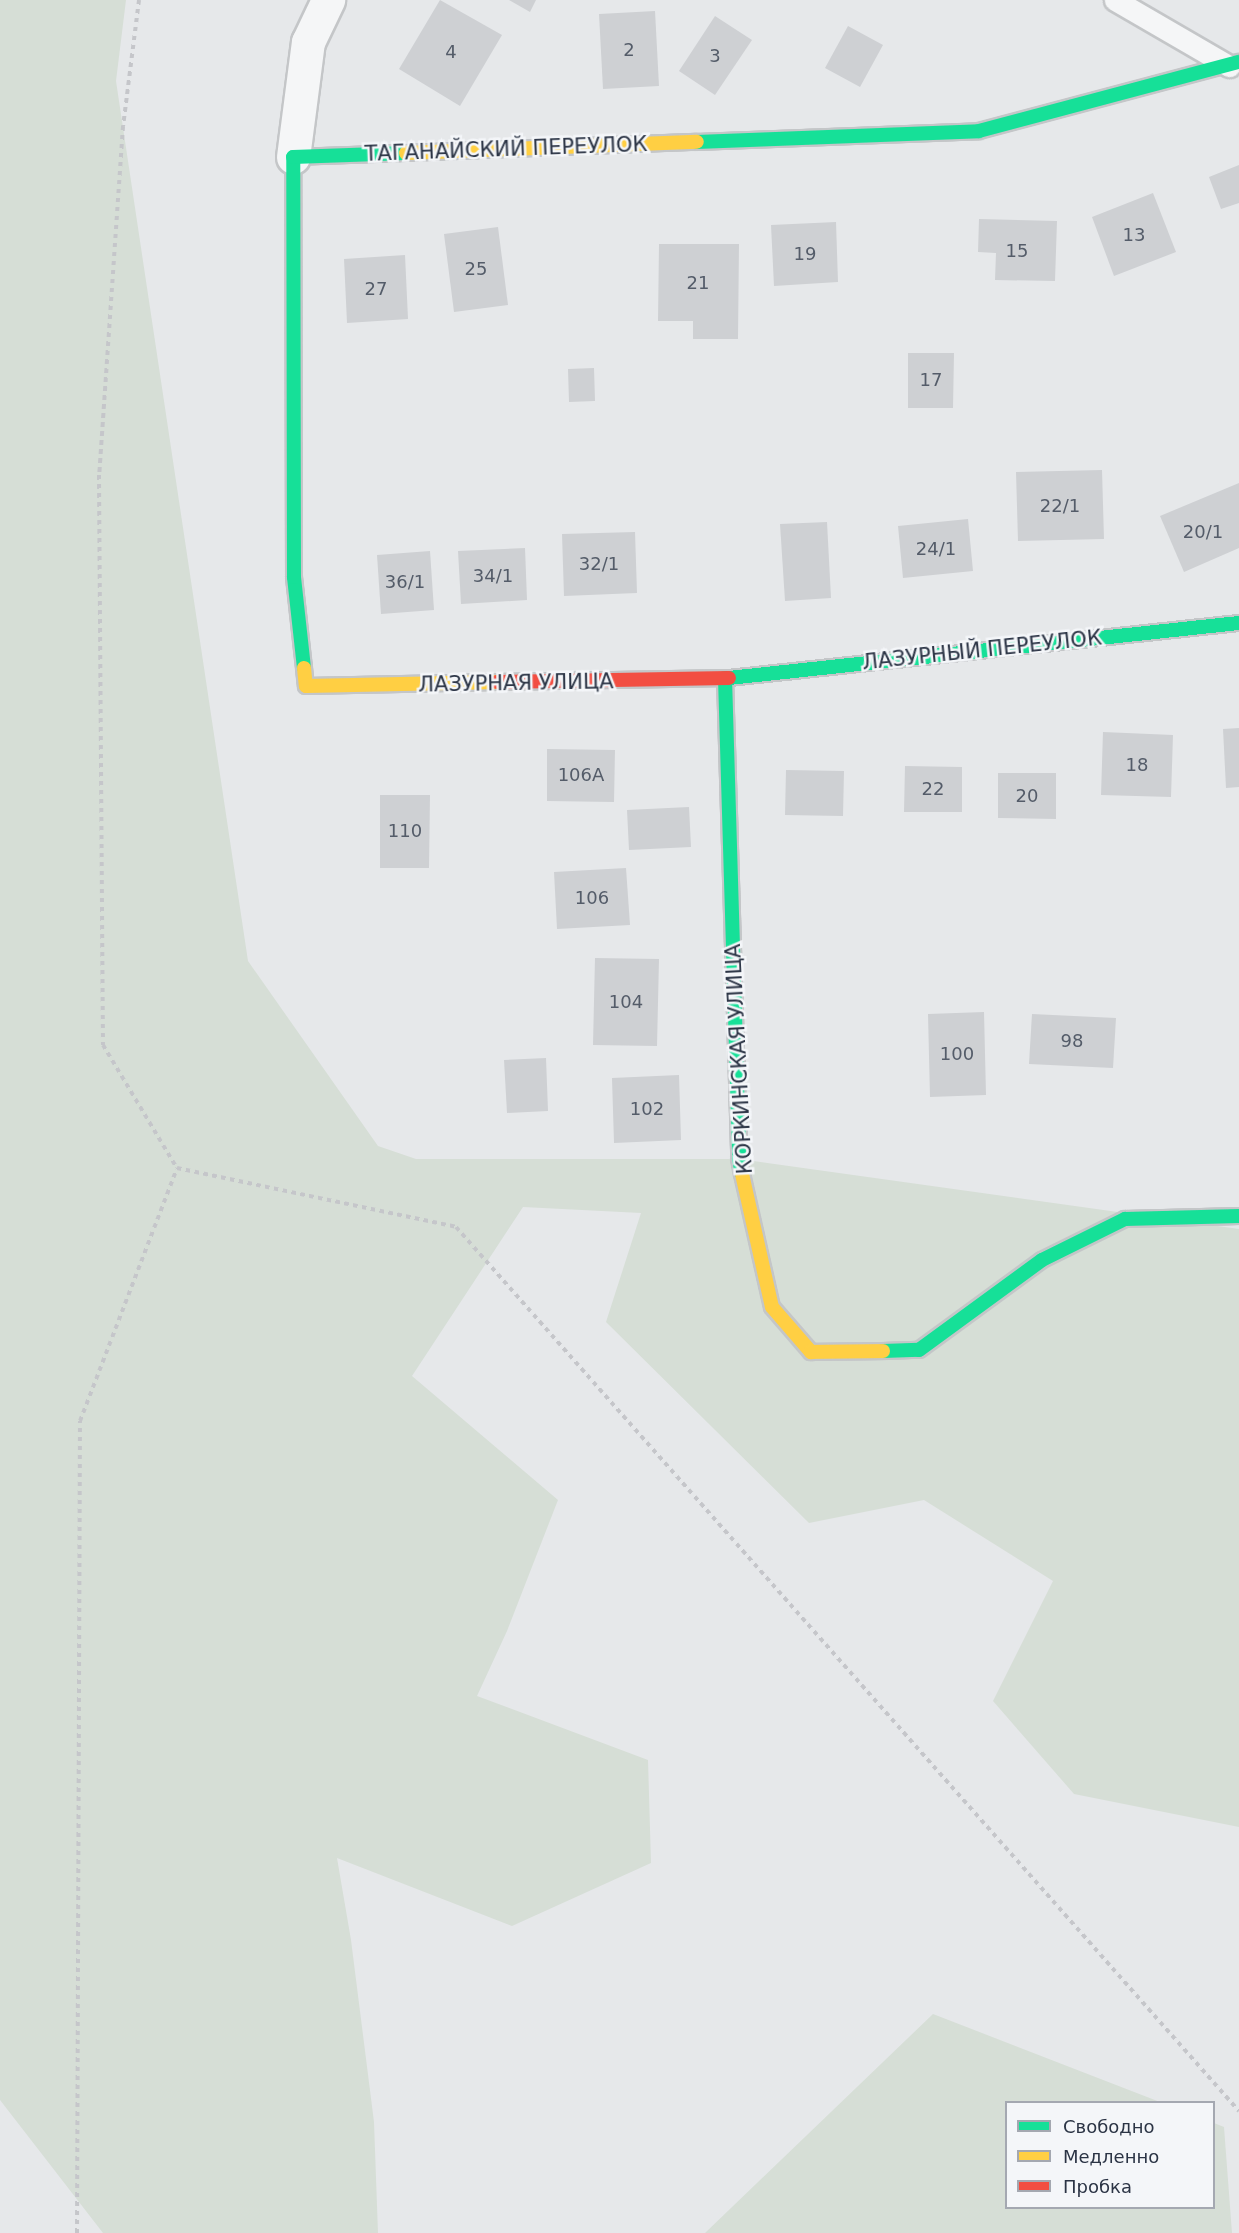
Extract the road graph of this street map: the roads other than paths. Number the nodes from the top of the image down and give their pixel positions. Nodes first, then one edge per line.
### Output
1 (328, 0) edge
2 (1115, 0) edge
3 (1234, 64) edge
4 (293, 157) junction
5 (1239, 622) edge
6 (725, 678) junction
7 (1239, 1216) edge

1 - 4 street
2 - 3 lane
3 - 4 street, ТАГАНАЙСКИЙ ПЕРЕУЛОК
4 - 6 street, ЛАЗУРНАЯ УЛИЦА
5 - 6 street, ЛАЗУРНЫЙ ПЕРЕУЛОК
6 - 7 street, КОРКИНСКАЯ УЛИЦА

